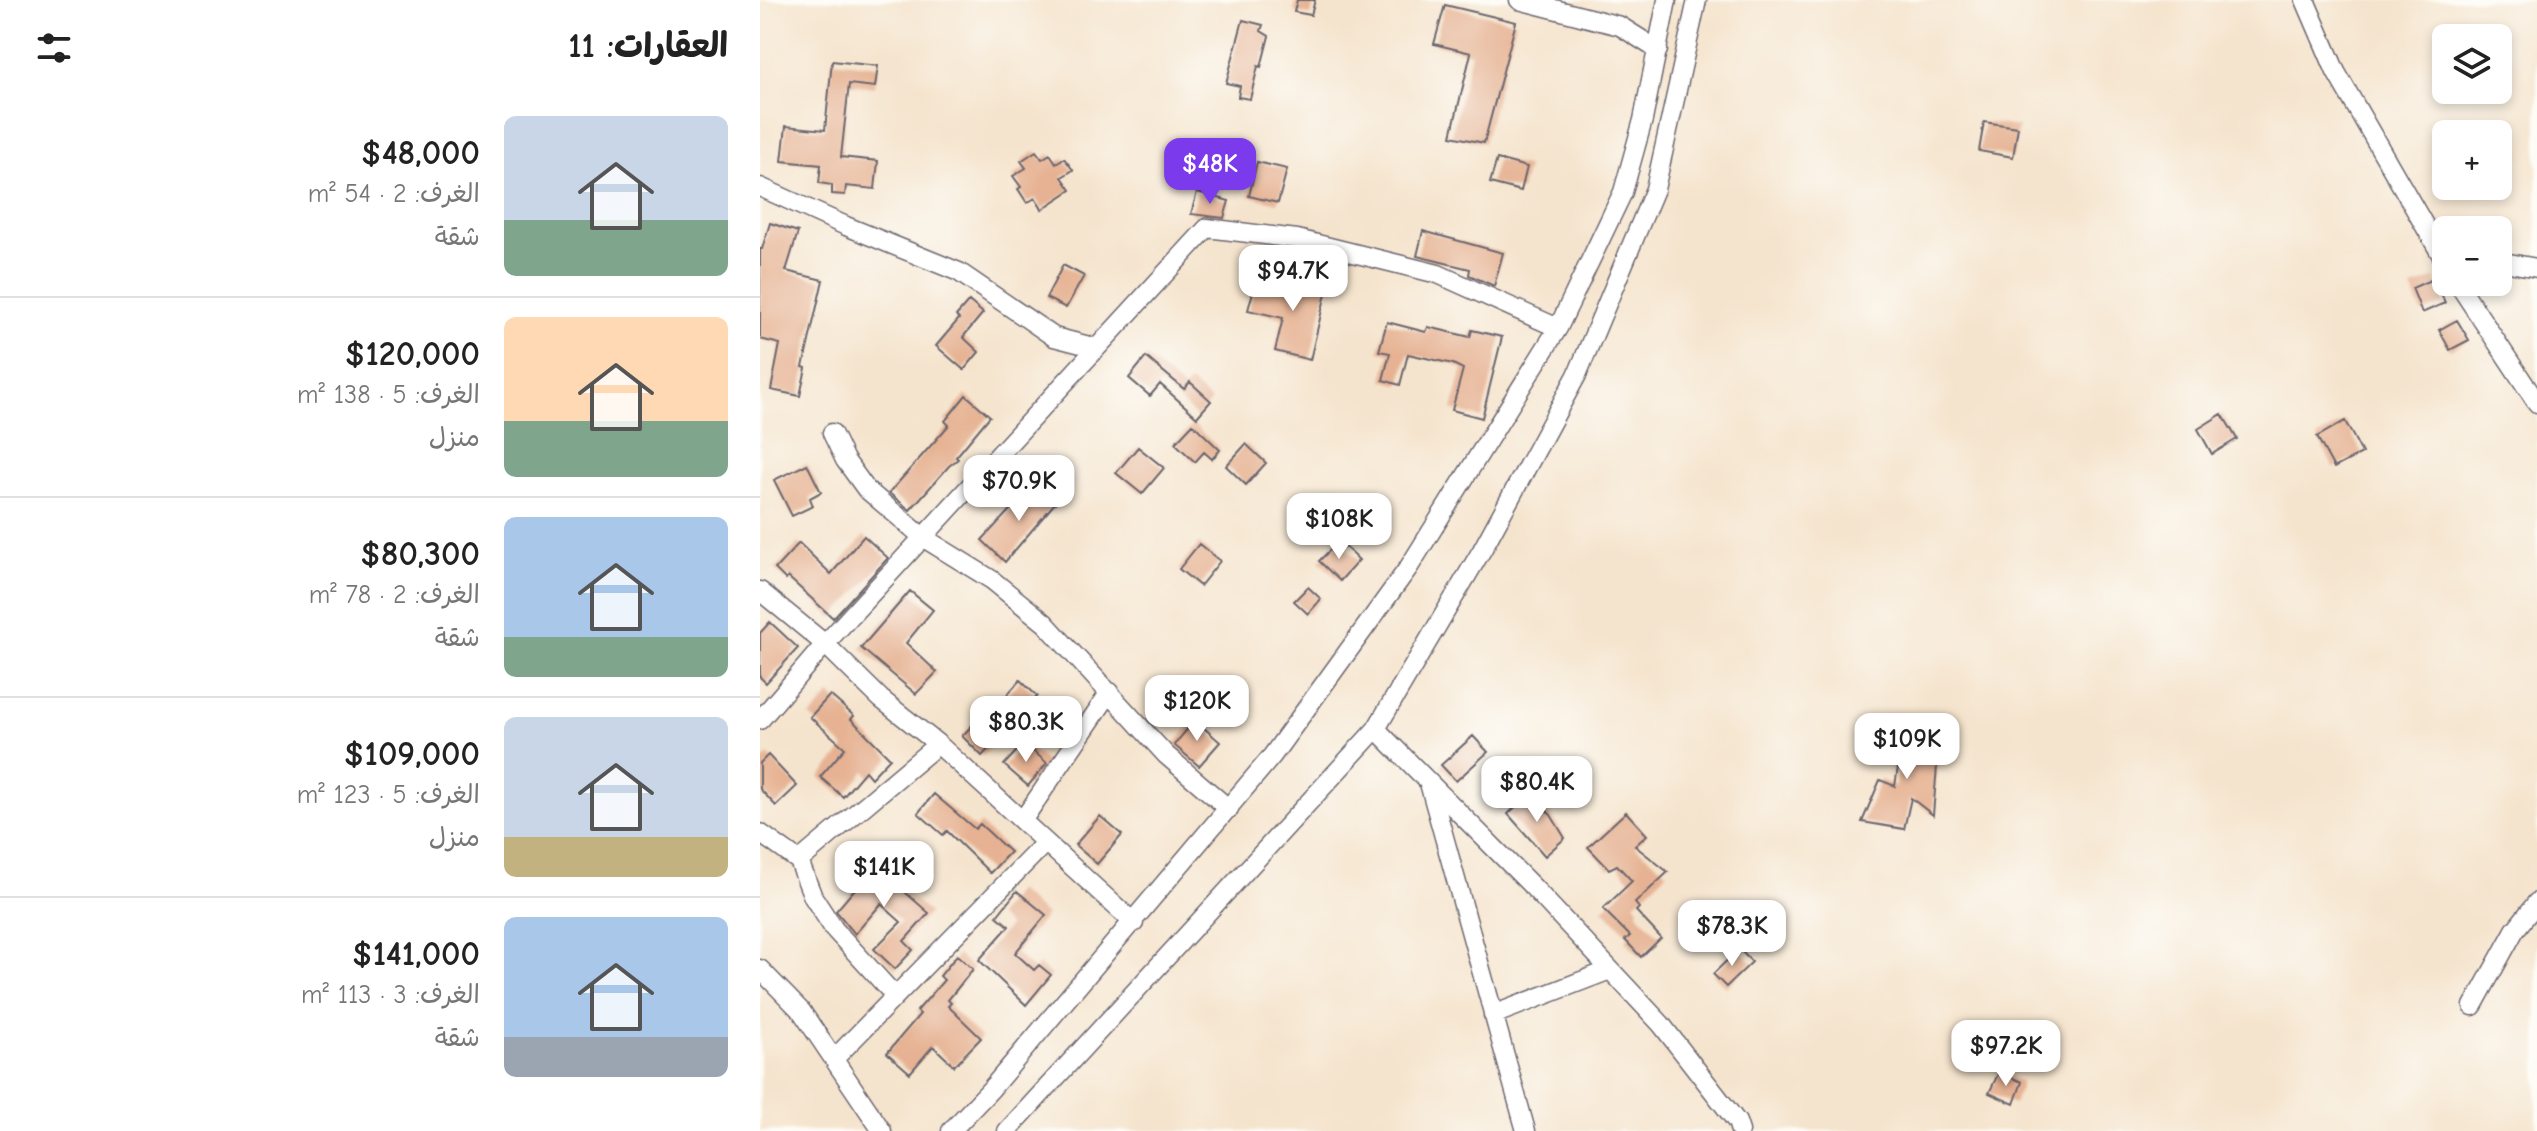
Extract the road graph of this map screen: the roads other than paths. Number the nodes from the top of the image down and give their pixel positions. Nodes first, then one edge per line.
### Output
1 (1519, 0) edge
2 (1667, 0) edge
3 (1697, 0) edge
4 (2305, 0) edge
5 (1658, 50) junction
6 (760, 187) edge
7 (2432, 235) edge
8 (2512, 264) edge
9 (2537, 268) edge
10 (2470, 296) edge
11 (1558, 328) junction
12 (1097, 348) junction
13 (2537, 403) edge
14 (832, 433) dead end
15 (924, 538) junction
16 (760, 591) edge
17 (825, 644) junction
18 (1110, 692) junction
19 (760, 720) edge
20 (1376, 729) junction
21 (938, 744) junction
22 (1428, 782) junction
23 (1229, 809) junction
24 (1022, 821) junction
25 (760, 833) edge
26 (1045, 843) junction
27 (799, 861) junction
28 (2537, 902) edge
29 (1134, 923) junction
30 (760, 969) edge
31 (1610, 970) junction
32 (895, 996) junction
33 (2473, 1006) dead end
34 (1493, 1015) junction
35 (835, 1058) junction
36 (1741, 1128) edge
37 (882, 1131) edge
38 (951, 1131) edge
39 (1007, 1131) edge
40 (1526, 1131) edge

1 - 5 street
2 - 5 street
3 - 20 street
4 - 7 street
5 - 11 street
6 - 12 street
8 - 9 street
10 - 13 street
11 - 12 street
11 - 23 street
12 - 15 street
14 - 15 street
15 - 17 street
15 - 18 street
16 - 17 street
17 - 19 street
17 - 21 street
18 - 23 street
18 - 24 street
20 - 22 street
20 - 39 street
21 - 24 street
21 - 27 street
22 - 31 street
22 - 34 street
23 - 29 street
24 - 26 street
25 - 27 street
26 - 29 street
26 - 32 street
27 - 32 street
28 - 33 street
29 - 38 street
30 - 35 street
31 - 34 street
31 - 36 street
32 - 35 street
34 - 40 street
35 - 37 street

